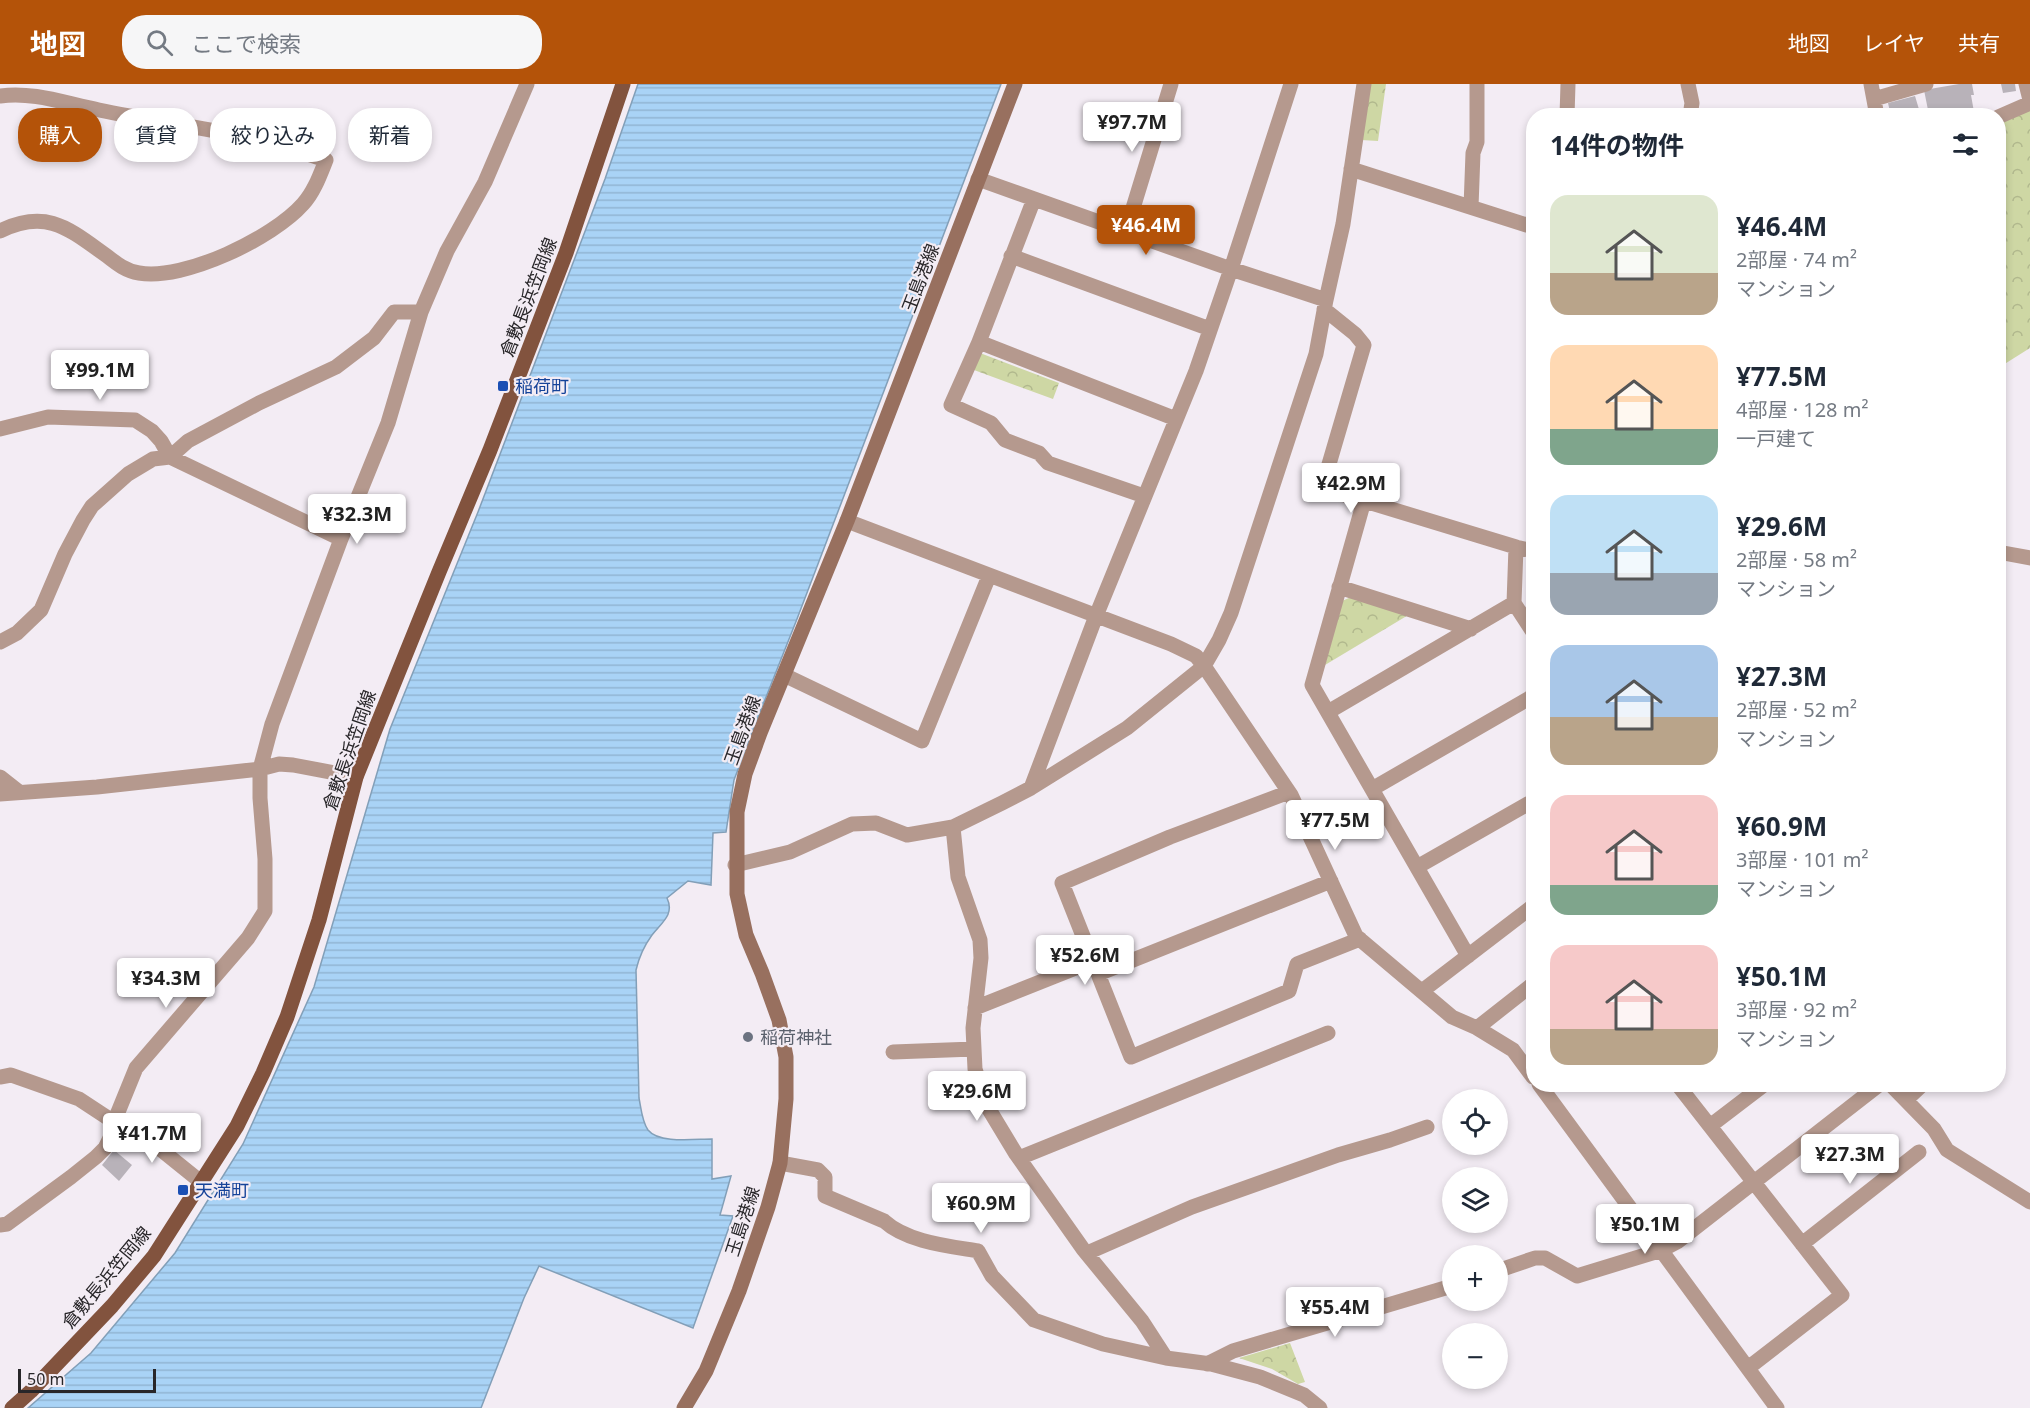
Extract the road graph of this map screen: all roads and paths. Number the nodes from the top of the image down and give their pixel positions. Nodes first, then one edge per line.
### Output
1 (527, 84) edge
2 (623, 84) edge
3 (1015, 84) edge
4 (1171, 84) edge
5 (1291, 84) edge
6 (1364, 84) edge
7 (1478, 84) edge
8 (1568, 84) edge
9 (1688, 84) edge
10 (1926, 84) edge
11 (2026, 84) edge
12 (1872, 92) edge
13 (0, 96) edge
14 (2030, 101) edge
15 (1568, 108) edge
16 (1691, 108) edge
17 (1875, 108) edge
18 (2006, 113) edge
19 (1351, 169) junction
20 (978, 179) junction
21 (1034, 199) junction
22 (1471, 207) junction
23 (1526, 225) edge
24 (0, 231) edge
25 (1125, 231) junction
26 (1011, 256) junction
27 (1232, 269) junction
28 (1325, 304) junction
29 (421, 312) junction
30 (1210, 329) junction
31 (979, 342) junction
32 (1176, 419) junction
33 (0, 429) edge
34 (170, 457) junction
35 (1144, 496) junction
36 (1364, 501) junction
37 (848, 521) junction
38 (341, 539) junction
39 (1516, 547) junction
40 (1526, 549) edge
41 (2006, 554) edge
42 (2030, 558) edge
43 (989, 576) junction
44 (1339, 587) junction
45 (1514, 603) junction
46 (1096, 616) junction
47 (1526, 621) edge
48 (1470, 629) junction
49 (0, 642) edge
50 (1204, 666) junction
51 (784, 675) junction
52 (1526, 700) edge
53 (1328, 712) junction
54 (260, 769) junction
55 (0, 777) edge
56 (356, 777) junction
57 (1030, 788) junction
58 (1372, 789) junction
59 (19, 792) junction
60 (1289, 792) junction
61 (0, 794) edge
62 (1526, 805) edge
63 (953, 827) junction
64 (735, 865) junction
65 (1417, 867) junction
66 (1331, 881) junction
67 (1526, 911) edge
68 (1360, 939) junction
69 (1468, 956) junction
70 (1096, 968) junction
71 (1526, 990) edge
72 (1422, 991) junction
73 (975, 1008) junction
74 (1477, 1028) junction
75 (1328, 1033) dead end
76 (974, 1049) junction
77 (893, 1052) dead end
78 (1526, 1068) edge
79 (0, 1077) edge
80 (1544, 1092) edge
81 (1683, 1092) edge
82 (1755, 1092) edge
83 (1870, 1092) edge
84 (1898, 1092) edge
85 (1914, 1092) edge
86 (1906, 1100) junction
87 (114, 1122) junction
88 (1710, 1126) junction
89 (1427, 1127) dead end
90 (1919, 1152) dead end
91 (1019, 1158) junction
92 (780, 1163) junction
93 (201, 1182) junction
94 (1754, 1183) junction
95 (2030, 1202) edge
96 (0, 1225) edge
97 (1802, 1244) junction
98 (1662, 1250) junction
99 (1087, 1253) junction
100 (1508, 1267) edge
101 (1442, 1289) edge
102 (1166, 1358) junction
103 (1207, 1364) junction
104 (1748, 1368) junction
105 (12, 1408) edge
106 (684, 1408) edge
107 (1320, 1408) edge
108 (1777, 1408) edge

1 - 29 street
2 - 56 main road, 倉敷長浜笠岡線
3 - 20 main road, 玉島港線
4 - 25 street
5 - 27 street
6 - 19 street
7 - 22 street
8 - 15 street
9 - 16 street
10 - 12 street
11 - 14 street
12 - 17 street
13 - 24 street
14 - 18 street
19 - 22 street
19 - 28 street
20 - 21 street
20 - 37 main road, 玉島港線
21 - 25 street
21 - 26 street
22 - 23 street
25 - 27 street
26 - 30 street
26 - 31 street
27 - 28 street
27 - 30 street
28 - 36 street
28 - 50 street
29 - 34 street
29 - 38 street
30 - 32 street
31 - 32 street
31 - 35 street
32 - 35 street
33 - 34 street
34 - 38 street
34 - 49 street
35 - 46 street
36 - 39 street
36 - 44 street
37 - 43 street
37 - 51 main road, 玉島港線
38 - 54 street
39 - 40 street
39 - 45 street
41 - 42 street
43 - 46 street
43 - 51 street
44 - 48 street
44 - 53 street
45 - 47 street
45 - 48 street
46 - 50 street
46 - 57 street
48 - 53 street
50 - 57 street
50 - 60 street
51 - 64 main road, 玉島港線
52 - 58 street
53 - 58 street
54 - 56 street
54 - 59 street
54 - 87 street
55 - 59 street
56 - 93 main road, 倉敷長浜笠岡線
57 - 63 street
58 - 65 street
59 - 61 street
60 - 66 street
60 - 70 street
62 - 65 street
63 - 64 street
63 - 73 street
64 - 92 main road, 玉島港線
65 - 69 street
66 - 68 street
66 - 70 street
67 - 69 street
68 - 70 street
68 - 72 street
69 - 72 street
70 - 73 street
71 - 74 street
72 - 74 street
73 - 76 street
74 - 78 street
75 - 91 street
76 - 77 street
76 - 91 street
79 - 87 street
80 - 98 street
81 - 88 street
82 - 88 street
83 - 94 street
84 - 86 street
85 - 86 street
86 - 95 street
87 - 93 street
87 - 96 street
88 - 94 street
89 - 99 street
90 - 97 street
91 - 99 street
92 - 102 street
92 - 106 main road, 玉島港線
93 - 105 main road, 倉敷長浜笠岡線
94 - 97 street
94 - 98 street
97 - 104 street
98 - 100 street
98 - 104 street
99 - 102 street
101 - 103 street
102 - 103 street
103 - 107 street
104 - 108 street

